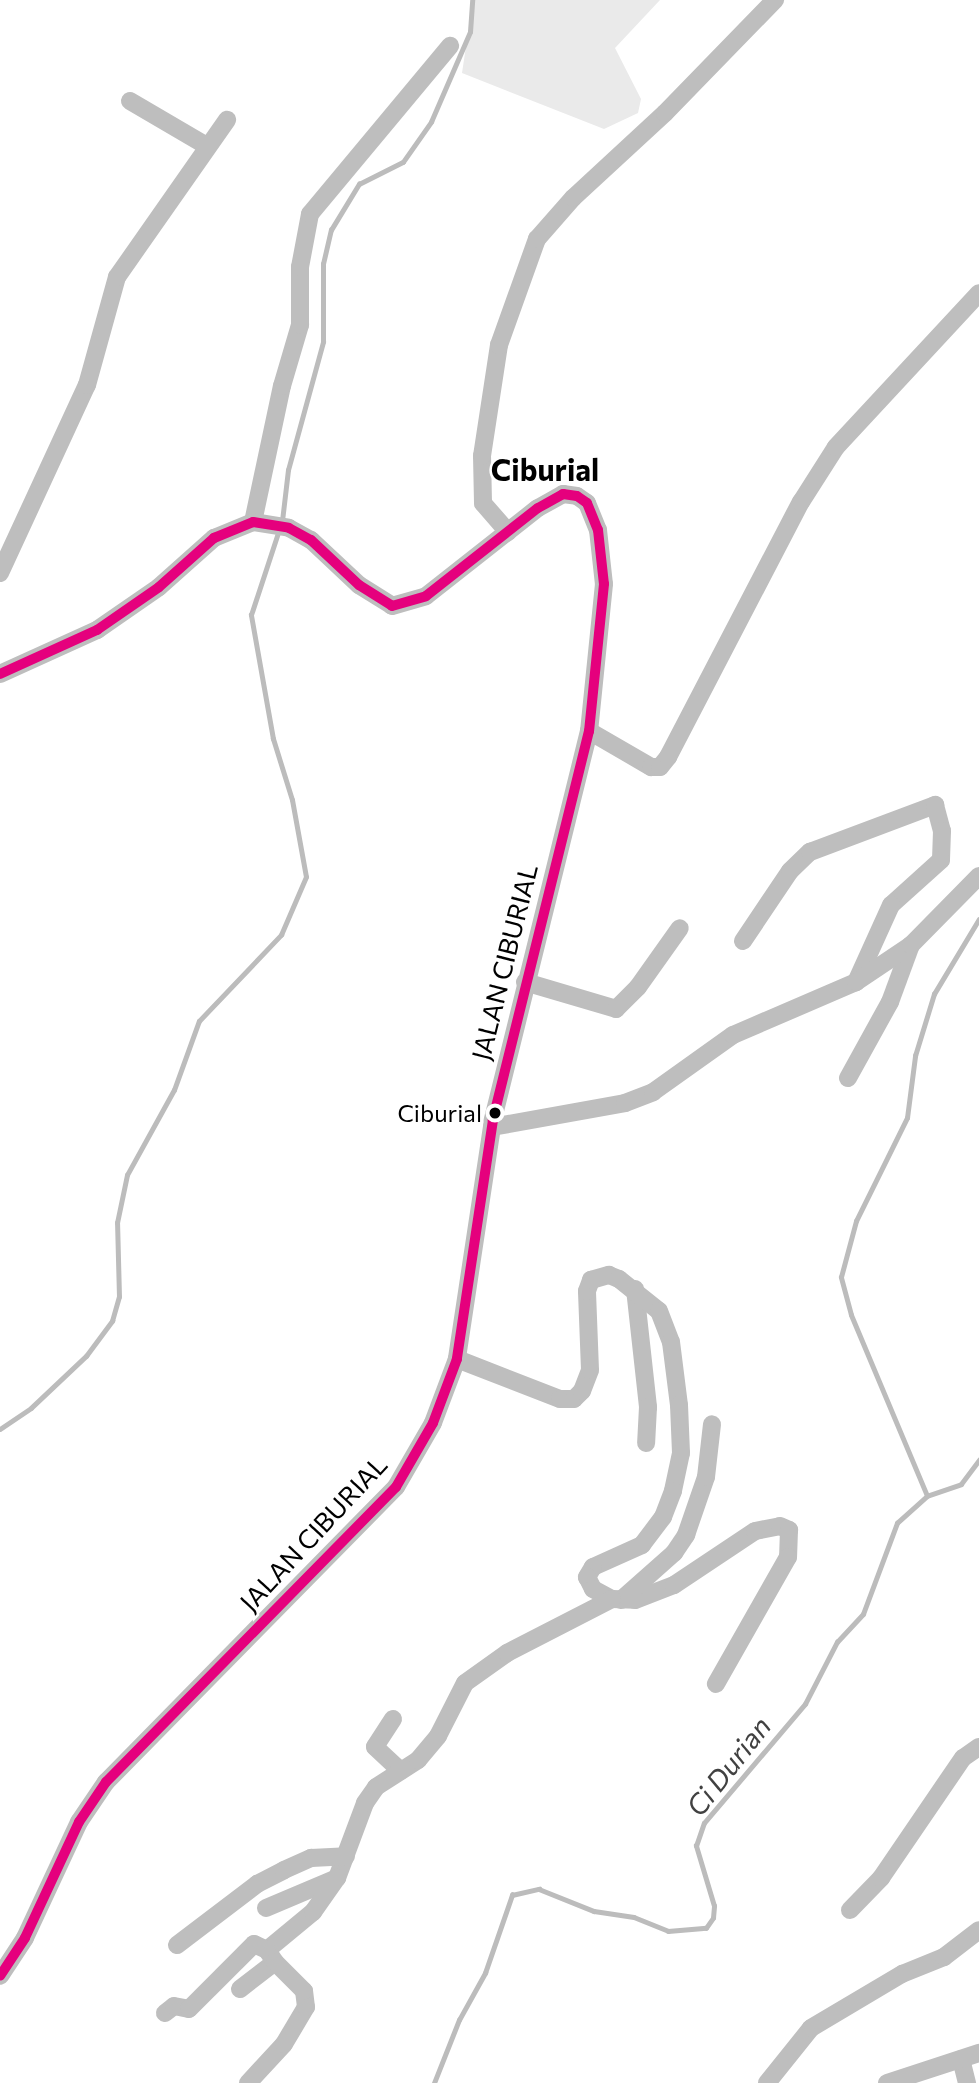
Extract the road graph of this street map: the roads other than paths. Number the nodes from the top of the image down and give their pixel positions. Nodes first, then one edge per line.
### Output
1 (775, 0) edge
2 (450, 46) dead end
3 (130, 101) dead end
4 (226, 120) dead end
5 (207, 146) junction
6 (979, 293) edge
7 (253, 522) junction
8 (508, 532) junction
9 (0, 573) edge
10 (0, 674) edge
11 (589, 731) junction
12 (979, 876) edge
13 (680, 928) dead end
14 (743, 941) dead end
15 (911, 945) junction
16 (525, 982) junction
17 (856, 982) junction
18 (848, 1078) dead end
19 (492, 1127) junction
20 (635, 1289) junction
21 (457, 1359) junction
22 (712, 1424) dead end
23 (646, 1443) dead end
24 (617, 1599) junction
25 (716, 1684) dead end
26 (393, 1718) dead end
27 (979, 1747) edge
28 (401, 1771) junction
29 (346, 1856) junction
30 (337, 1878) junction
31 (266, 1908) dead end
32 (850, 1910) dead end
33 (979, 1930) edge
34 (177, 1945) dead end
35 (271, 1956) junction
36 (0, 1976) edge
37 (240, 1989) dead end
38 (165, 2013) dead end
39 (979, 2053) edge
40 (961, 2059) junction
41 (248, 2083) edge
42 (767, 2083) edge
43 (887, 2083) edge
44 (967, 2083) edge

1 - 8 street
2 - 7 street
3 - 5 street
4 - 5 street
5 - 9 street
6 - 11 street
7 - 8 street, JALAN CIBURIAL
7 - 10 street
8 - 11 street, JALAN CIBURIAL
11 - 16 street, JALAN CIBURIAL
12 - 15 street
13 - 16 street
14 - 17 street
15 - 17 street
15 - 18 street
16 - 19 street, JALAN CIBURIAL
17 - 19 street
19 - 21 street, JALAN CIBURIAL
20 - 21 street
20 - 23 street
20 - 24 street
21 - 36 street, JALAN CIBURIAL
22 - 24 street
24 - 25 street
24 - 28 street
26 - 28 street
27 - 32 street
28 - 29 street
29 - 30 street
29 - 34 street
30 - 31 street
30 - 35 street
33 - 42 street
35 - 37 street
35 - 38 street
35 - 41 street
39 - 40 street
40 - 43 street
40 - 44 street

